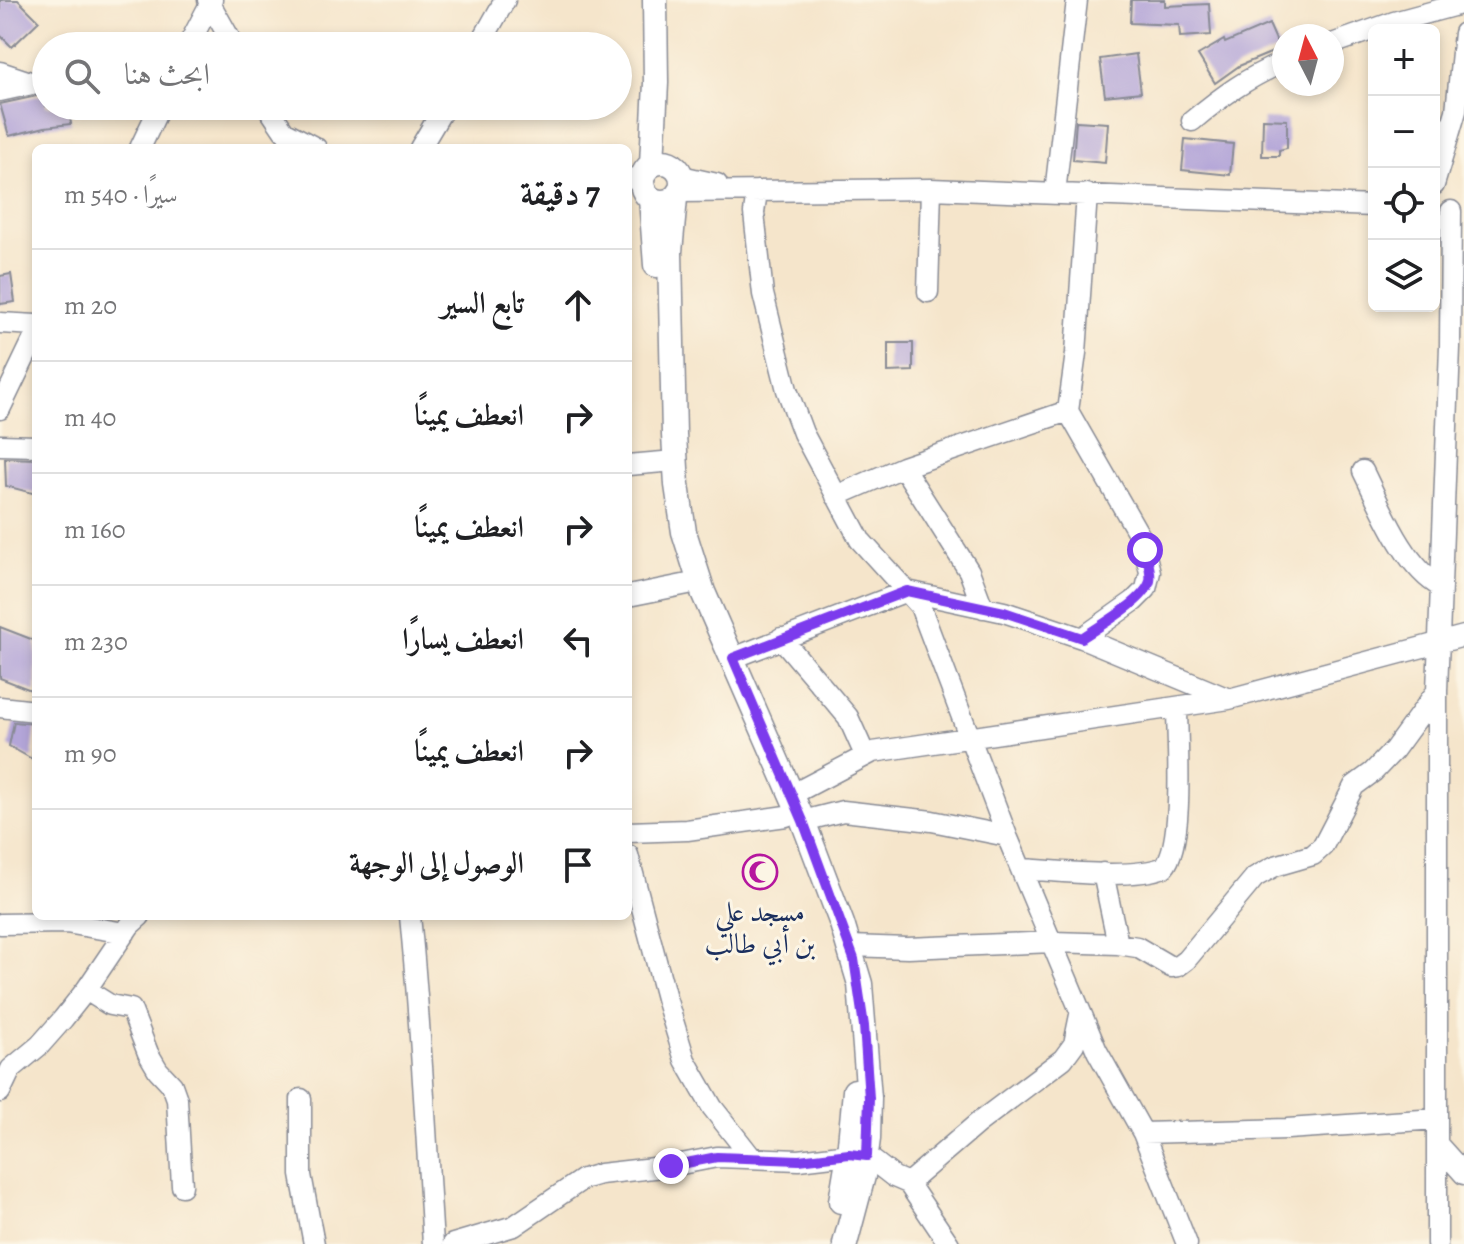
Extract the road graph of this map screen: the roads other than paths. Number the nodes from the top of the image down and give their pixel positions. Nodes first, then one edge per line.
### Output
1 (505, 0) edge
2 (655, 0) edge
3 (668, 0) edge
4 (1077, 0) edge
5 (210, 1) edge
6 (1464, 3) edge
7 (195, 32) edge
8 (227, 32) edge
9 (487, 32) edge
10 (1464, 33) edge
11 (1344, 40) edge
12 (1272, 67) edge
13 (0, 72) edge
14 (32, 80) edge
15 (32, 84) edge
16 (0, 91) edge
17 (153, 120) edge
18 (277, 120) edge
19 (437, 120) edge
20 (1192, 121) dead end
21 (142, 144) edge
22 (308, 144) edge
23 (422, 144) edge
24 (1439, 168) edge
25 (659, 181) edge
26 (931, 189) junction
27 (750, 192) junction
28 (1055, 193) junction
29 (1087, 194) junction
30 (1368, 206) edge
31 (1450, 211) edge
32 (928, 292) dead end
33 (0, 323) edge
34 (32, 325) edge
35 (32, 342) edge
36 (0, 409) edge
37 (1068, 411) junction
38 (0, 445) edge
39 (32, 446) edge
40 (663, 462) junction
41 (632, 465) edge
42 (903, 467) junction
43 (1363, 471) dead end
44 (836, 496) junction
45 (688, 584) junction
46 (1441, 587) junction
47 (907, 591) junction
48 (632, 595) edge
49 (983, 608) junction
50 (1464, 636) edge
51 (781, 638) junction
52 (1082, 638) junction
53 (1437, 643) junction
54 (733, 658) junction
55 (1437, 691) junction
56 (1229, 699) junction
57 (0, 707) edge
58 (1177, 707) junction
59 (32, 711) edge
60 (969, 737) junction
61 (865, 755) junction
62 (793, 811) junction
63 (632, 832) edge
64 (1007, 836) junction
65 (1022, 869) junction
66 (632, 870) edge
67 (1103, 873) junction
68 (136, 920) edge
69 (410, 920) edge
70 (0, 924) edge
71 (125, 933) junction
72 (1053, 942) junction
73 (1118, 944) junction
74 (850, 946) junction
75 (86, 990) junction
76 (1080, 1011) junction
77 (6, 1067) edge
78 (0, 1092) edge
79 (301, 1099) dead end
80 (1437, 1119) junction
81 (723, 1123) junction
82 (1143, 1133) junction
83 (1438, 1145) junction
84 (717, 1157) junction
85 (752, 1158) junction
86 (856, 1165) junction
87 (1464, 1174) edge
88 (901, 1180) junction
89 (182, 1186) dead end
90 (314, 1244) edge
91 (433, 1244) edge
92 (453, 1244) edge
93 (830, 1244) edge
94 (845, 1244) edge
95 (949, 1244) edge
96 (1187, 1244) edge
97 (1437, 1244) edge

1 - 9 street
2 - 25 main road
3 - 25 main road
4 - 28 street
5 - 7 street
5 - 8 street
6 - 11 street
10 - 24 street
12 - 20 street
13 - 14 street
15 - 16 street
17 - 21 street
18 - 22 street
19 - 23 street
25 - 27 street
25 - 40 main road
25 - 54 main road
26 - 27 street
26 - 28 street
26 - 32 street
27 - 44 street
28 - 29 street
29 - 30 street
29 - 37 street
31 - 46 street
33 - 34 street
35 - 36 street
37 - 42 street
37 - 52 street
38 - 39 street
40 - 41 street
40 - 45 main road
42 - 44 street
42 - 49 street
43 - 46 street
44 - 47 street
45 - 48 street
45 - 62 main road
46 - 53 street
47 - 49 street
47 - 51 street
47 - 60 street
49 - 52 street
50 - 53 street
51 - 54 street
51 - 61 street
52 - 56 street
53 - 55 street
53 - 56 street
54 - 62 main road
55 - 73 street
55 - 80 street
56 - 58 street
57 - 59 street
58 - 60 street
58 - 67 street
60 - 61 street
60 - 64 street
61 - 62 street
62 - 63 street
62 - 64 street
62 - 74 main road
62 - 86 main road
64 - 65 street
65 - 67 street
65 - 72 street
66 - 81 street
67 - 73 street
68 - 71 street
69 - 91 street
70 - 71 street
71 - 75 street
72 - 73 street
72 - 74 street
72 - 76 street
74 - 86 main road
75 - 77 street
75 - 89 street
76 - 82 street
76 - 88 street
77 - 78 street
79 - 90 street
80 - 82 street
80 - 83 street
81 - 84 street
81 - 85 street
82 - 96 street
83 - 87 street
83 - 97 street
84 - 85 street
84 - 92 street
85 - 86 street
86 - 88 street
86 - 93 main road
86 - 94 main road
88 - 95 street

